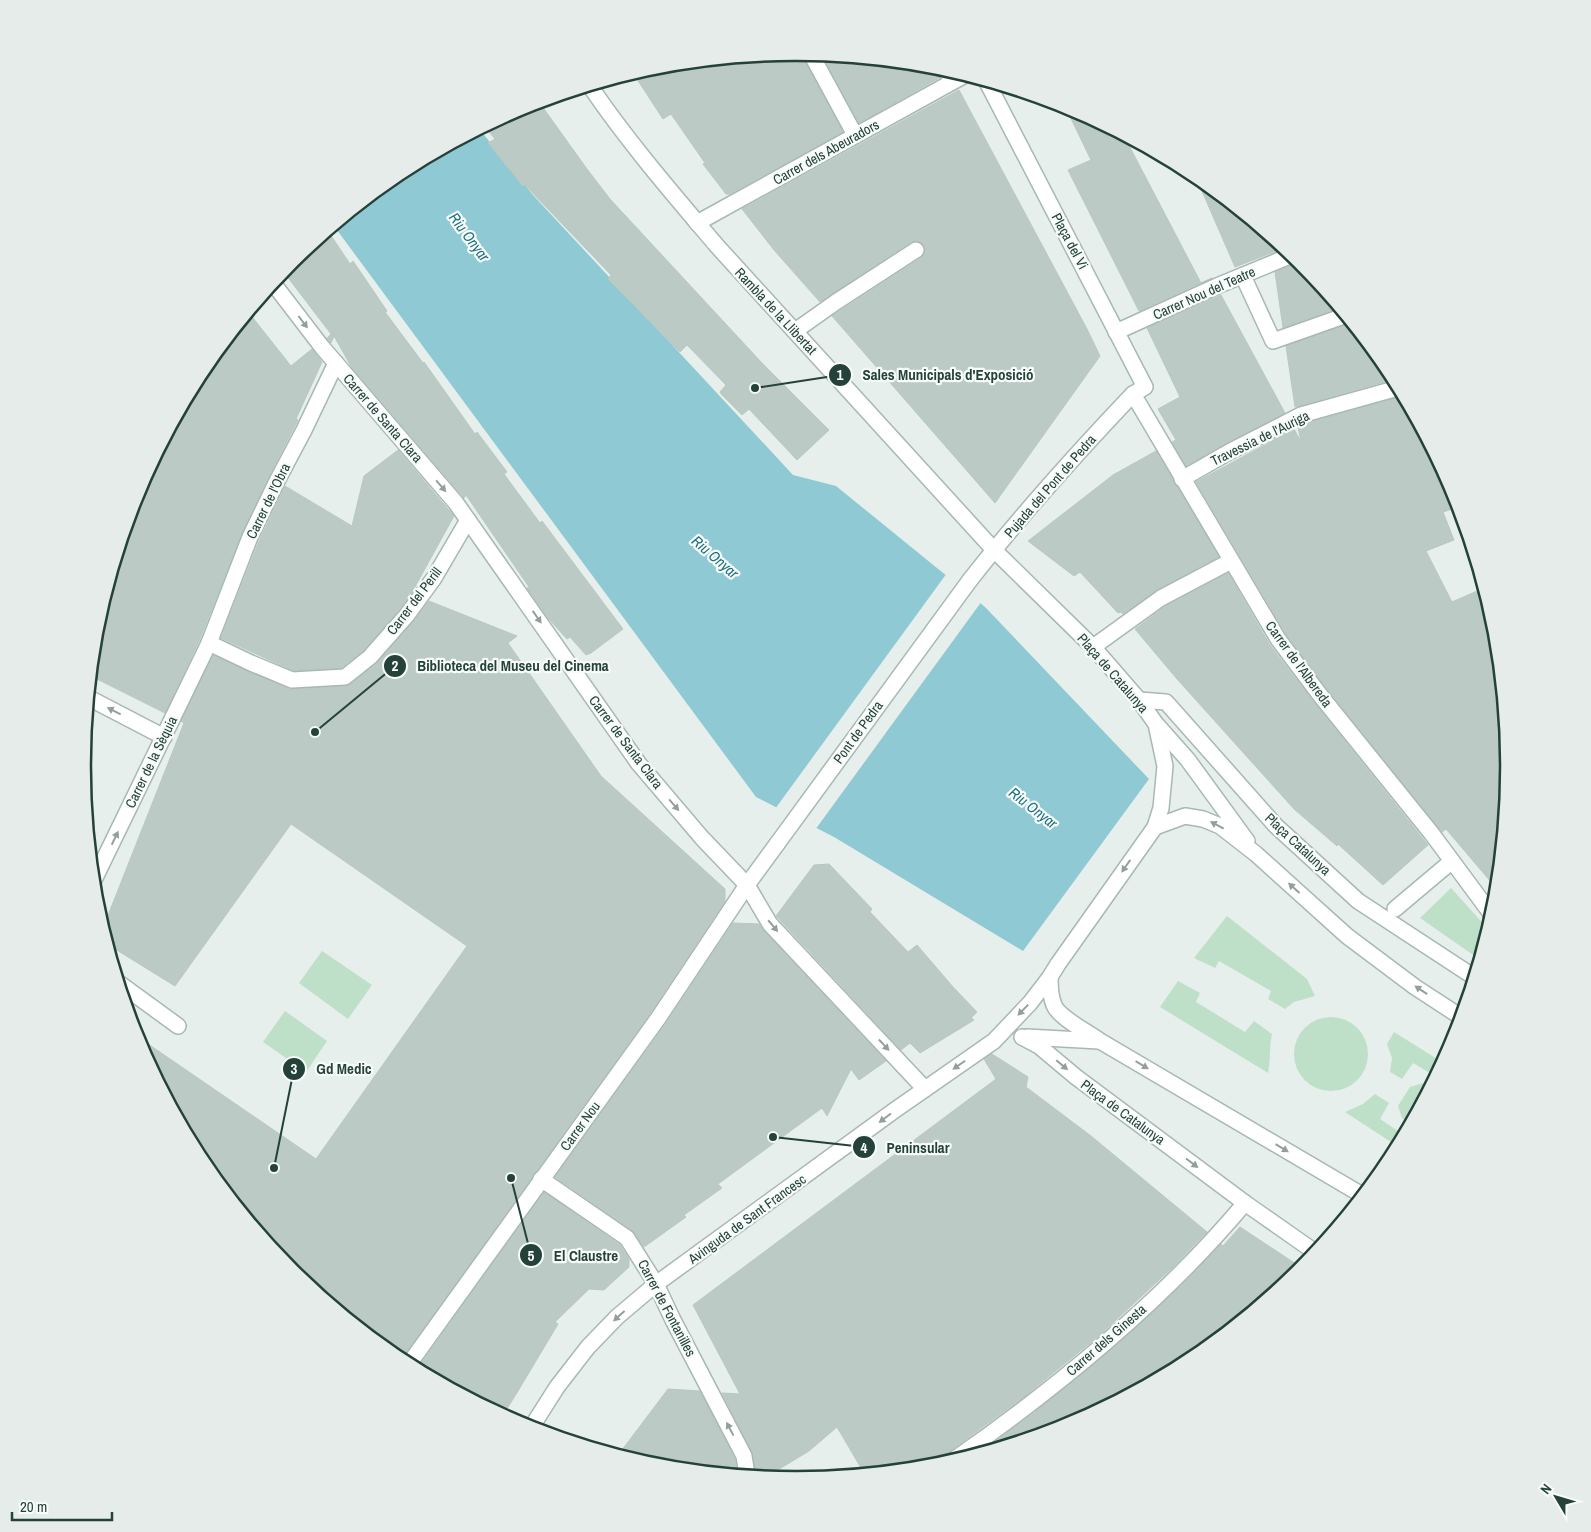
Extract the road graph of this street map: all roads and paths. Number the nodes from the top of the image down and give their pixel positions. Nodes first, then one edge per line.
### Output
1 (815, 62) edge
2 (956, 80) edge
3 (991, 89) edge
4 (594, 91) edge
5 (855, 135) junction
6 (697, 222) junction
7 (916, 250) dead end
8 (1284, 258) edge
9 (1243, 276) junction
10 (278, 288) edge
11 (1339, 318) edge
12 (795, 332) junction
13 (1116, 332) junction
14 (336, 363) junction
15 (1391, 390) edge
16 (1133, 394) junction
17 (1182, 478) junction
18 (468, 520) junction
19 (994, 550) junction
20 (1231, 561) junction
21 (970, 580) joint
22 (209, 643) junction
23 (1093, 647) junction
24 (1139, 700) junction
25 (94, 701) edge
26 (1156, 724) junction
27 (164, 736) junction
28 (1155, 827) junction
29 (1256, 854) junction
30 (1452, 861) junction
31 (99, 870) edge
32 (748, 885) junction
33 (1486, 907) edge
34 (1394, 909) dead end
35 (1469, 973) edge
36 (1050, 977) junction
37 (127, 989) edge
38 (1455, 1013) edge
39 (178, 1026) dead end
40 (1022, 1037) junction
41 (994, 1040) junction
42 (1100, 1041) junction
43 (925, 1089) junction
44 (541, 1179) junction
45 (1357, 1193) edge
46 (1245, 1203) junction
47 (1309, 1248) edge
48 (656, 1284) junction
49 (413, 1358) edge
50 (536, 1421) edge
51 (967, 1449) edge
52 (745, 1469) edge

1 - 5 street
2 - 5 street, Carrer dels Abeuradors
3 - 13 street, Plaça del Vi
4 - 6 street, Rambla de la Llibertat
5 - 6 street, Carrer dels Abeuradors
6 - 12 street, Rambla de la Llibertat
7 - 12 street
8 - 9 street, Carrer Nou del Teatre
9 - 11 street
9 - 13 street, Carrer Nou del Teatre
10 -> 14 street, Carrer de Santa Clara
12 - 19 street, Rambla de la Llibertat
13 - 16 street, Plaça del Vi
14 -> 18 street, Carrer de Santa Clara
14 - 22 street, Carrer de l'Obra
15 - 17 street, Travessia de l'Auriga
16 - 17 street, Carrer de l'Albereda
16 - 19 street, Pujada del Pont de Pedra
17 - 20 street, Carrer de l'Albereda
18 - 22 street, Carrer del Perill
18 -> 32 street, Carrer de Santa Clara
19 - 21 street, Pujada del Pont de Pedra
19 - 23 street, Plaça de Catalunya
20 - 23 street
20 - 30 street, Carrer de l'Albereda
21 - 32 street, Pont de Pedra
22 - 27 street, Carrer de la Sèquia
23 - 24 street, Plaça de Catalunya
24 - 26 street, Plaça de Catalunya
24 - 35 street, Plaça Catalunya
27 -> 25 street
26 - 28 street, Plaça de Catalunya
26 - 29 street
31 -> 27 street, Carrer de la Sèquia
29 -> 28 street
28 -> 36 street, Plaça de Catalunya
38 -> 29 street
30 - 33 street, Carrer de l'Albereda
30 - 34 street
32 -> 43 street, Carrer de Santa Clara
32 - 44 street, Carrer Nou
36 -> 41 street, Plaça de Catalunya
36 - 42 street
37 - 39 street
40 - 41 street
40 - 42 street
40 -> 46 street, Plaça de Catalunya
41 -> 43 street, Avinguda de Sant Francesc
42 -> 45 street
43 -> 48 street, Avinguda de Sant Francesc
44 - 48 street, Carrer de Fontanilles
44 - 49 street, Carrer Nou
46 - 47 street, Plaça de Catalunya
46 - 51 street, Carrer dels Ginesta
48 -> 50 street, Avinguda de Sant Francesc
52 -> 48 street, Carrer de Fontanilles

